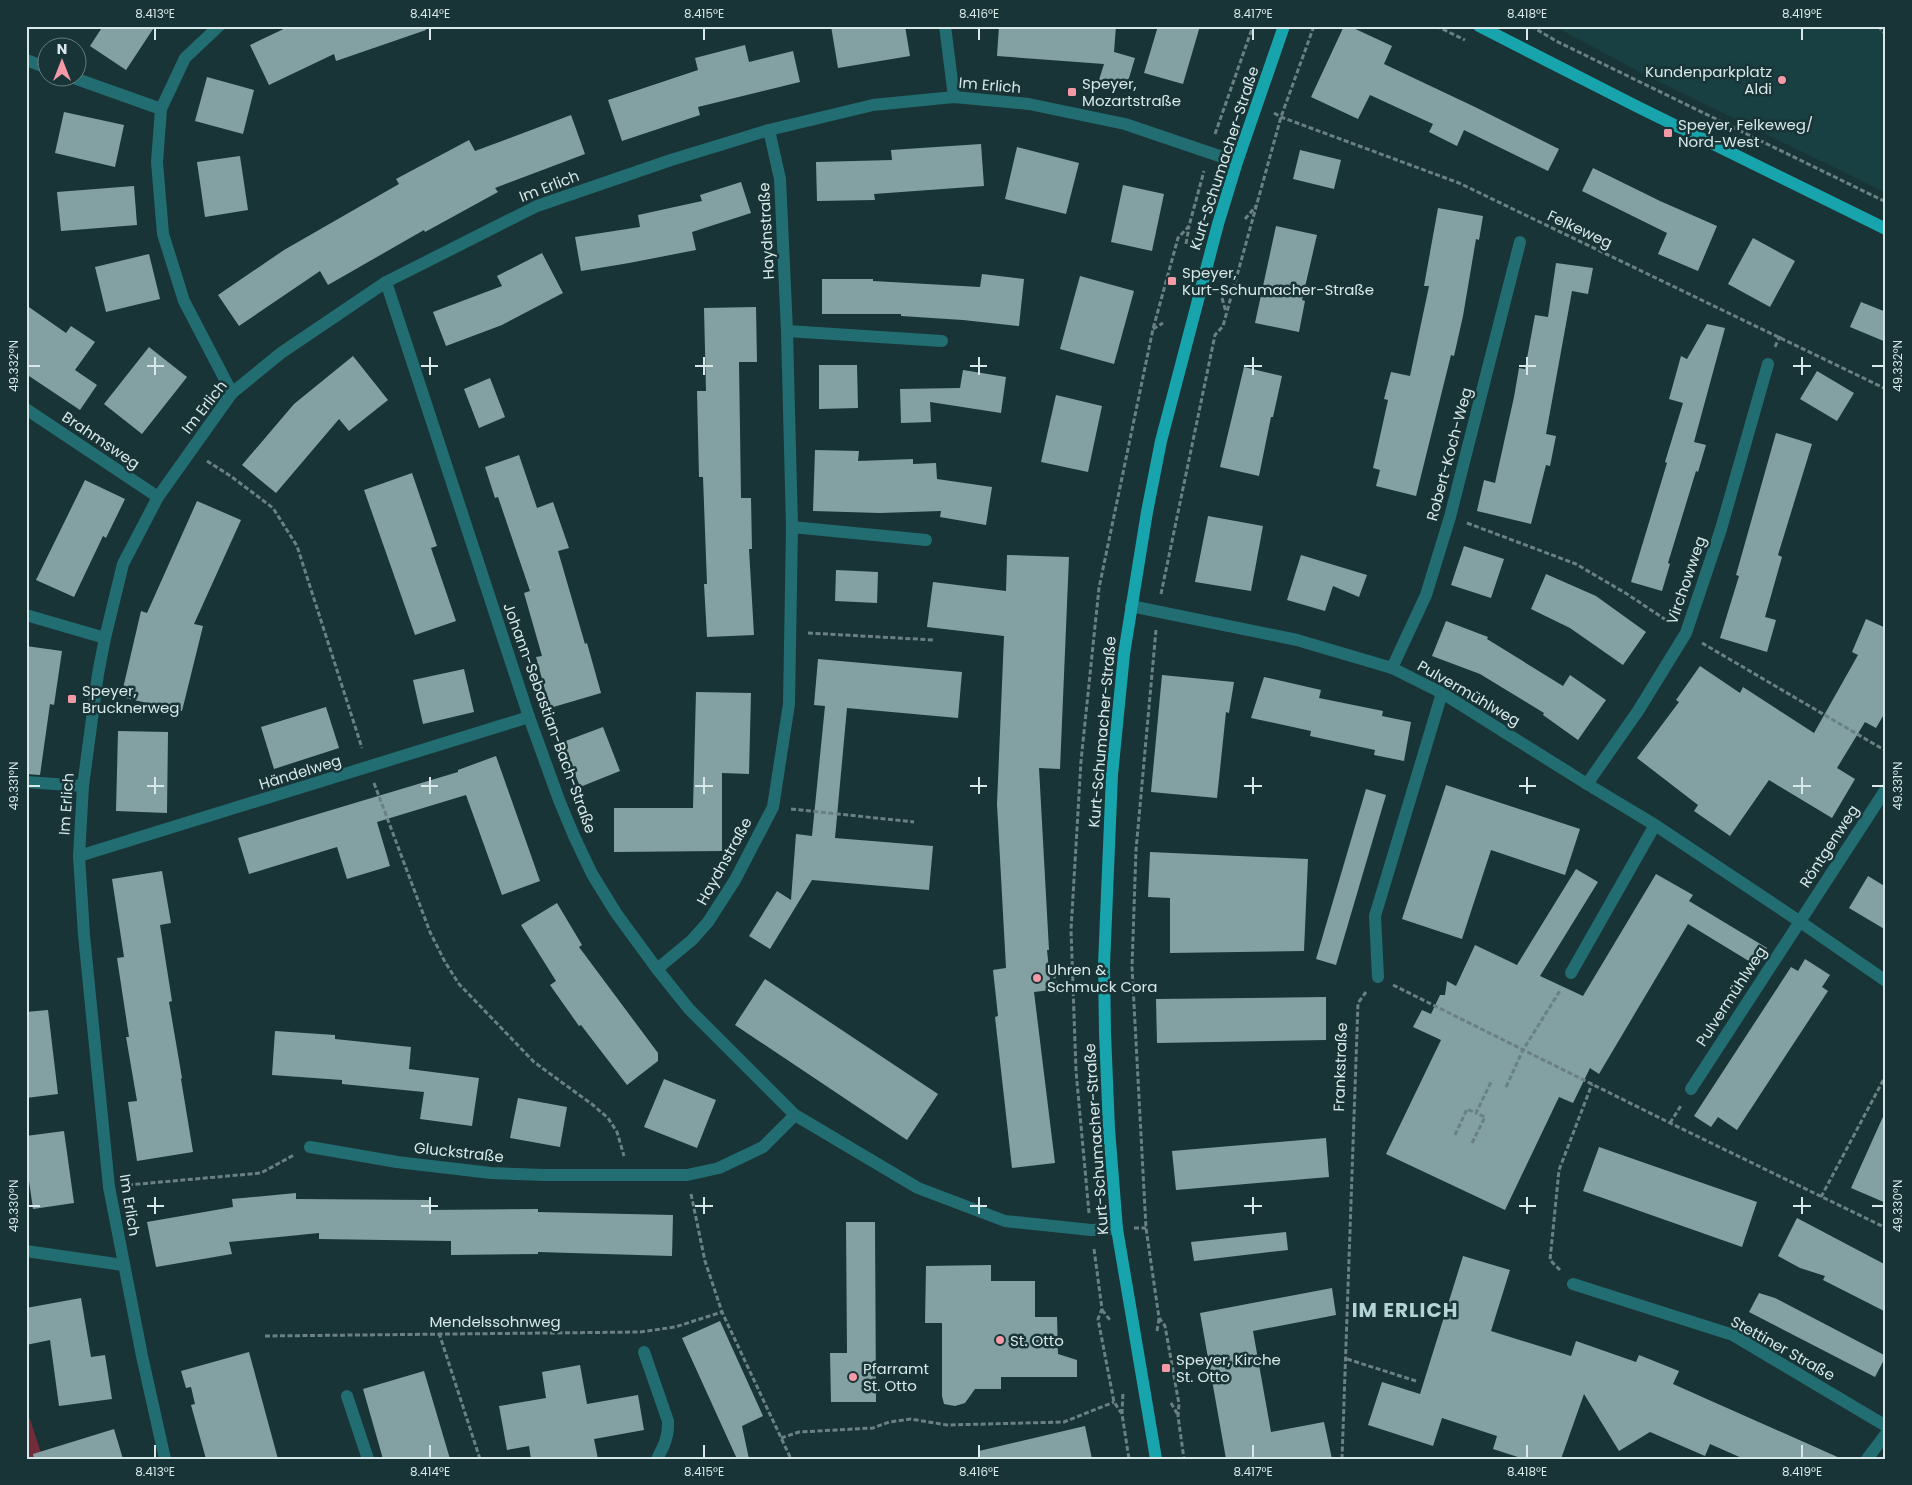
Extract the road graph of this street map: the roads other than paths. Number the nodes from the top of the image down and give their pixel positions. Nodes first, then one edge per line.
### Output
1 (219, 26) edge
2 (945, 26) edge
3 (1284, 26) edge
4 (1479, 27) edge
5 (26, 60) edge
6 (38, 64) edge
7 (88, 83) edge
8 (954, 97) junction
9 (161, 109) junction
10 (769, 130) junction
11 (1237, 162) junction
12 (1886, 229) edge
13 (1520, 242) dead end
14 (386, 282) junction
15 (787, 330) junction
16 (942, 341) dead end
17 (1768, 364) dead end
18 (232, 393) junction
19 (26, 409) edge
20 (158, 497) junction
21 (792, 527) junction
22 (926, 540) dead end
23 (1132, 606) junction
24 (26, 614) edge
25 (105, 638) junction
26 (1392, 668) junction
27 (1442, 693) junction
28 (529, 717) junction
29 (26, 782) edge
30 (1587, 784) junction
31 (83, 786) junction
32 (1886, 789) edge
33 (1654, 825) junction
34 (79, 856) junction
35 (1799, 920) junction
36 (657, 969) junction
37 (1571, 974) road end
38 (1378, 977) road end
39 (1886, 981) edge
40 (1691, 1089) dead end
41 (795, 1115) junction
42 (310, 1147) road end
43 (1117, 1229) junction
44 (26, 1251) edge
45 (124, 1265) junction
46 (1573, 1284) road end
47 (644, 1352) dead end
48 (347, 1396) dead end
49 (1886, 1426) edge
50 (1886, 1434) edge
51 (166, 1459) edge
52 (368, 1459) edge
53 (657, 1459) edge
54 (1156, 1459) edge
55 (1867, 1459) edge

1 - 9 street
2 - 8 street
3 - 11 main road, Kurt-Schumacher-Straße
4 - 12 main road
5 - 6 street
7 - 9 street
8 - 10 street, Im Erlich
8 - 11 street, Im Erlich
9 - 18 street
10 - 14 street, Im Erlich
10 - 15 street, Haydnstraße
11 - 23 main road, Kurt-Schumacher-Straße
13 - 26 street, Robert-Koch-Weg
14 - 18 street, Im Erlich
14 - 28 street, Johann-Sebastian-Bach-Straße
15 - 16 street
15 - 21 street, Haydnstraße
17 - 30 street, Virchowweg
18 - 20 street, Im Erlich
19 - 20 street, Brahmsweg
20 - 25 street, Im Erlich
21 - 22 street
21 - 36 street, Haydnstraße
23 - 26 street, Pulvermühlweg
23 - 43 main road, Kurt-Schumacher-Straße
24 - 25 street
25 - 31 street, Im Erlich
26 - 27 street, Pulvermühlweg
27 - 30 street, Pulvermühlweg
27 - 38 street
28 - 34 street, Händelweg
28 - 36 street, Johann-Sebastian-Bach-Straße
29 - 31 street
30 - 33 street, Pulvermühlweg
31 - 34 street, Im Erlich
32 - 35 street, Röntgenweg
33 - 35 street, Pulvermühlweg
33 - 37 street
34 - 45 street, Im Erlich
35 - 39 street, Pulvermühlweg
35 - 40 street, Pulvermühlweg
36 - 41 street, Johann-Sebastian-Bach-Straße
41 - 42 street, Gluckstraße
41 - 43 street, Johann-Sebastian-Bach-Straße
43 - 54 main road, Kurt-Schumacher-Straße
44 - 45 street
45 - 51 street, Im Erlich
46 - 49 street, Stettiner Straße
47 - 53 street
48 - 52 street
50 - 55 street

